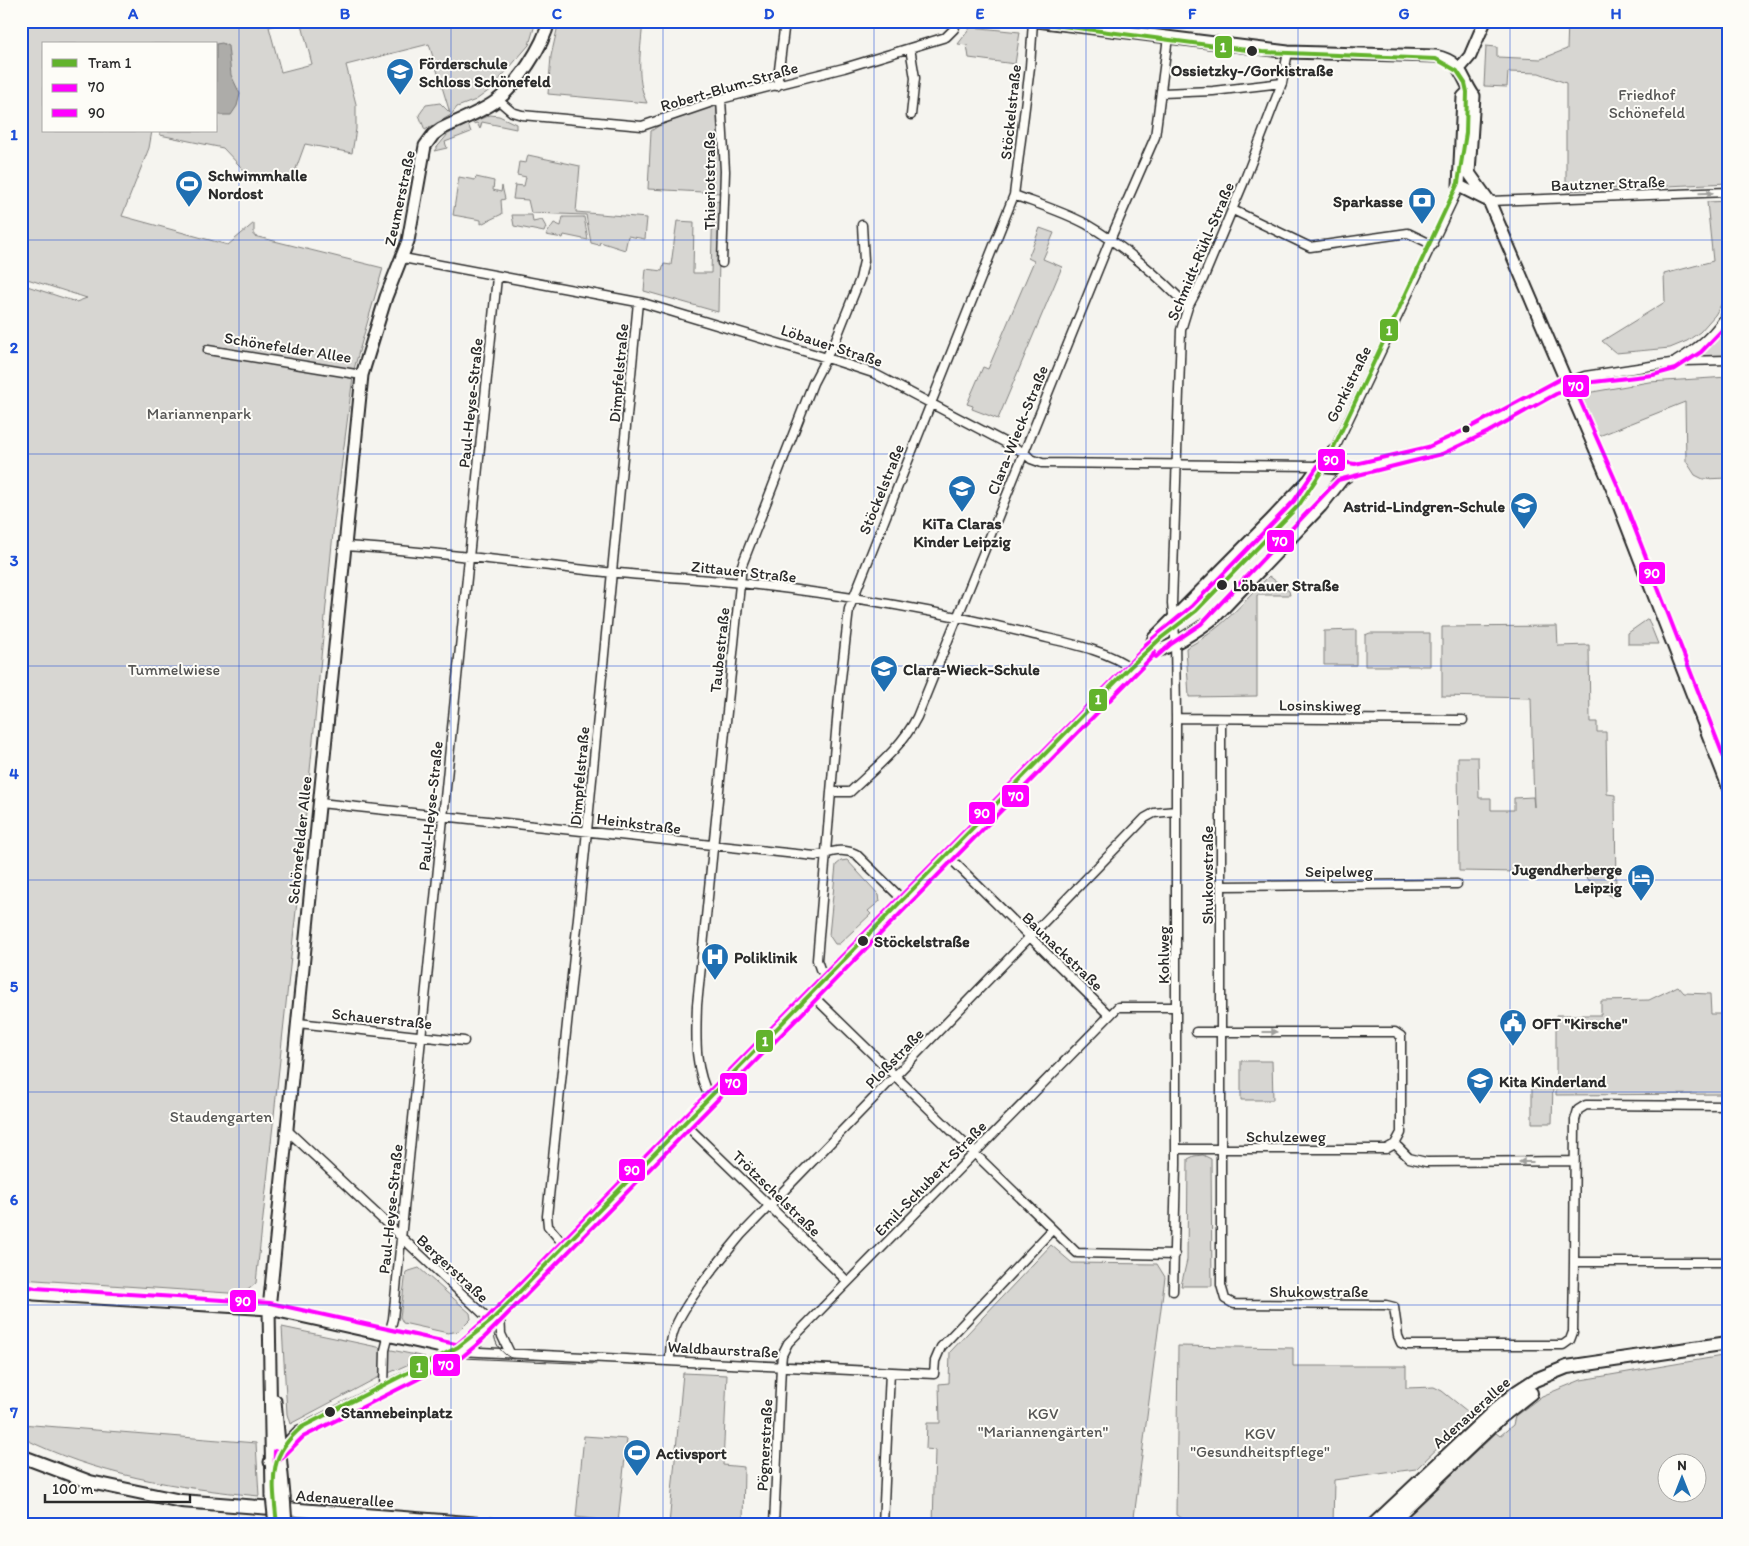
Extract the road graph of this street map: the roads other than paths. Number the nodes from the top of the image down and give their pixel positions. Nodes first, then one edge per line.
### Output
1 (548, 21) edge
2 (785, 21) edge
3 (957, 21) edge
4 (1035, 21) edge
5 (1485, 21) edge
6 (1045, 22) edge
7 (1168, 37) junction
8 (910, 48) junction
9 (1288, 52) junction
10 (1459, 69) junction
11 (1282, 82) junction
12 (777, 86) junction
13 (1468, 91) junction
14 (1162, 93) junction
15 (720, 99) junction
16 (498, 100) junction
17 (911, 114) dead end
18 (1459, 187) junction
19 (1728, 192) edge
20 (1014, 195) junction
21 (1489, 201) junction
22 (1233, 210) junction
23 (862, 225) dead end
24 (1110, 240) junction
25 (1433, 245) junction
26 (403, 258) junction
27 (722, 263) dead end
28 (497, 277) junction
29 (638, 302) junction
30 (1188, 307) junction
31 (1728, 312) edge
32 (1719, 327) junction
33 (1728, 332) edge
34 (208, 350) dead end
35 (827, 358) junction
36 (1728, 360) edge
37 (1672, 363) junction
38 (362, 375) junction
39 (1565, 383) junction
40 (931, 402) junction
41 (1023, 452) junction
42 (1176, 464) junction
43 (1323, 466) junction
44 (1355, 470) junction
45 (345, 546) junction
46 (470, 556) junction
47 (613, 572) junction
48 (739, 583) junction
49 (852, 598) junction
50 (957, 616) junction
51 (1172, 619) junction
52 (1175, 641) junction
53 (1148, 652) junction
54 (1132, 668) junction
55 (1176, 718) junction
56 (1221, 718) junction
57 (1463, 720) dead end
58 (1728, 786) edge
59 (831, 792) junction
60 (320, 803) junction
61 (1176, 811) junction
62 (443, 815) junction
63 (588, 831) junction
64 (714, 846) junction
65 (827, 854) junction
66 (948, 856) junction
67 (1457, 884) dead end
68 (1221, 886) junction
69 (904, 901) junction
70 (1029, 937) junction
71 (828, 978) junction
72 (812, 995) junction
73 (1176, 1007) junction
74 (1109, 1015) junction
75 (298, 1023) junction
76 (1196, 1032) dead end
77 (1221, 1032) junction
78 (421, 1036) junction
79 (464, 1041) dead end
80 (896, 1076) junction
81 (710, 1098) junction
82 (1728, 1106) edge
83 (685, 1124) junction
84 (287, 1130) junction
85 (1395, 1144) junction
86 (1176, 1149) junction
87 (1222, 1149) junction
88 (975, 1153) junction
89 (1574, 1162) junction
90 (770, 1205) junction
91 (1052, 1230) junction
92 (400, 1238) junction
93 (565, 1246) junction
94 (1175, 1255) junction
95 (1574, 1262) junction
96 (1728, 1262) edge
97 (848, 1282) junction
98 (21, 1291) edge
99 (1173, 1291) dead end
100 (269, 1309) junction
101 (496, 1318) junction
102 (390, 1337) junction
103 (1726, 1343) edge
104 (459, 1351) junction
105 (510, 1353) junction
106 (670, 1360) junction
107 (1610, 1362) junction
108 (781, 1366) junction
109 (890, 1372) junction
110 (384, 1389) junction
111 (293, 1437) junction
112 (275, 1438) junction
113 (281, 1451) junction
114 (21, 1456) edge
115 (270, 1462) junction
116 (278, 1496) junction
117 (275, 1525) edge
118 (286, 1525) edge
119 (494, 1525) edge
120 (774, 1525) edge
121 (882, 1525) edge
122 (1373, 1525) edge
123 (1388, 1525) edge

1 - 16 main road, Zeumerstraße
2 - 12 street
3 - 8 street, Robert-Blum-Straße
4 - 6 main road
4 - 20 street, Stöckelstraße
5 - 10 main road
6 - 7 main road
7 - 9 main road
7 - 14 street, Clara-Wieck-Straße
8 - 12 street, Robert-Blum-Straße
8 - 17 street
9 - 10 main road
9 - 11 street, Schmidt-Rühl-Straße
10 - 13 main road
11 - 14 street
11 - 22 street, Schmidt-Rühl-Straße
12 - 15 street, Robert-Blum-Straße
13 - 18 main road, Gorkistraße
13 - 21 main road
14 - 24 street, Clara-Wieck-Straße
15 - 16 street, Robert-Blum-Straße
15 - 27 street, Thieriotstraße
16 - 26 main road, Zeumerstraße
18 - 21 main road
18 - 25 street, Gorkistraße
21 -> 19 street, Bautzner Straße
20 - 24 street
20 - 40 street, Stöckelstraße
21 - 39 main road
22 - 25 street
22 - 30 street, Schmidt-Rühl-Straße
23 - 35 street, Taubestraße
24 - 30 street
24 - 41 street, Clara-Wieck-Straße
25 - 43 street, Gorkistraße
26 - 28 street, Löbauer Straße
26 - 38 main road, Schönefelder Allee
28 - 29 street, Löbauer Straße
28 - 46 street, Paul-Heyse-Straße
29 - 35 street, Löbauer Straße
29 - 47 street, Dimpfelstraße
30 - 42 street, Schmidt-Rühl-Straße
31 - 32 street
32 - 33 street
32 - 37 street
34 - 38 street, Schönefelder Allee
35 - 40 street, Löbauer Straße
35 - 48 street, Taubestraße
36 - 37 street, Löbauer Straße
37 - 39 street, Löbauer Straße
38 - 45 main road, Schönefelder Allee
39 - 44 main road, Löbauer Straße
39 - 58 main road
40 - 41 street, Löbauer Straße
40 - 49 street, Stöckelstraße
41 - 42 street, Löbauer Straße
41 - 50 street, Clara-Wieck-Straße
42 - 43 street, Löbauer Straße
42 - 51 street, Schmidt-Rühl-Straße
43 - 44 main road, Löbauer Straße
43 - 51 main road, Gorkistraße
44 - 52 main road, Gorkistraße
45 - 46 street, Zittauer Straße
45 - 60 main road, Schönefelder Allee
46 - 47 street, Zittauer Straße
46 - 62 street, Paul-Heyse-Straße
47 - 48 street, Zittauer Straße
47 - 63 street, Dimpfelstraße
48 - 49 street, Zittauer Straße
48 - 64 street, Taubestraße
49 - 50 street, Zittauer Straße
49 - 59 street, Stöckelstraße
50 - 54 street, Zittauer Straße
50 - 59 street, Clara-Wieck-Straße
51 - 52 street, Kohlweg
51 - 53 main road, Gorkistraße
52 - 53 main road, Gorkistraße
52 - 55 street, Kohlweg
53 - 54 main road, Gorkistraße
54 - 66 main road, Gorkistraße
55 - 56 street, Losinskiweg
55 - 61 street, Kohlweg
56 - 57 street, Losinskiweg
56 - 68 street, Shukowstraße
59 - 65 street, Stöckelstraße
60 - 62 street, Heinkstraße
60 - 75 main road, Schönefelder Allee
61 - 70 street, Ploßstraße
61 - 73 street, Kohlweg
62 - 63 street, Heinkstraße
62 - 78 street, Paul-Heyse-Straße
63 - 64 street, Heinkstraße
63 - 93 street, Dimpfelstraße
64 - 65 street, Heinkstraße
64 - 81 street, Taubestraße
65 - 69 street, Heinkstraße
65 - 71 street, Stöckelstraße
66 - 69 main road, Gorkistraße
66 - 70 street, Baunackstraße
67 - 68 street, Seipelweg
68 - 77 street, Shukowstraße
69 - 71 main road, Gorkistraße
70 - 74 street, Baunackstraße
70 - 80 street, Ploßstraße
71 - 72 main road, Gorkistraße
72 - 80 street
72 - 81 main road, Gorkistraße
73 - 74 street
73 - 86 street, Kohlweg
74 - 88 street, Emil-Schubert-Straße
75 - 78 street, Schauerstraße
75 - 84 main road, Schönefelder Allee
76 - 77 street
77 -> 85 street
77 - 87 street, Shukowstraße
78 - 79 street, Schauerstraße
78 - 92 street, Paul-Heyse-Straße
80 - 88 street
80 - 90 street, Ploßstraße
81 - 83 main road, Gorkistraße
82 - 89 street
83 - 90 street, Trötzschelstraße
83 - 93 main road, Gorkistraße
84 - 92 street, Bergerstraße
84 - 100 main road, Schönefelder Allee
85 - 87 street, Schulzeweg
89 -> 85 street
86 - 87 street, Schulzeweg
86 - 94 street, Kohlweg
87 - 95 street, Shukowstraße
88 - 91 street
88 - 97 street, Emil-Schubert-Straße
89 - 95 street
90 - 97 street, Trötzschelstraße
90 - 106 street, Ploßstraße
91 - 94 street
91 - 109 street, Waldbaurstraße
92 - 101 street, Bergerstraße
92 - 102 street, Paul-Heyse-Straße
93 - 101 main road, Gorkistraße
94 - 99 street, Kohlweg
95 - 96 street
97 - 108 street, Emil-Schubert-Straße
98 - 100 main road
100 - 102 main road
100 - 112 main road
101 - 104 main road, Gorkistraße
101 - 105 street
102 - 104 main road
102 - 110 street
103 - 107 main road, Adenauerallee
104 - 105 street, Waldbaurstraße
104 - 110 main road
105 - 106 street, Waldbaurstraße
106 - 108 street, Waldbaurstraße
107 - 122 main road, Adenauerallee
107 - 123 main road, Adenauerallee
108 - 109 street, Waldbaurstraße
108 - 120 street, Pögnerstraße
109 - 121 street
110 - 111 main road
111 - 112 main road
111 - 113 main road
112 - 113 main road
112 - 115 main road
113 - 115 main road
113 - 116 main road
114 - 119 main road, Adenauerallee
115 - 116 main road
116 - 117 main road, bridge
116 - 118 main road, bridge

